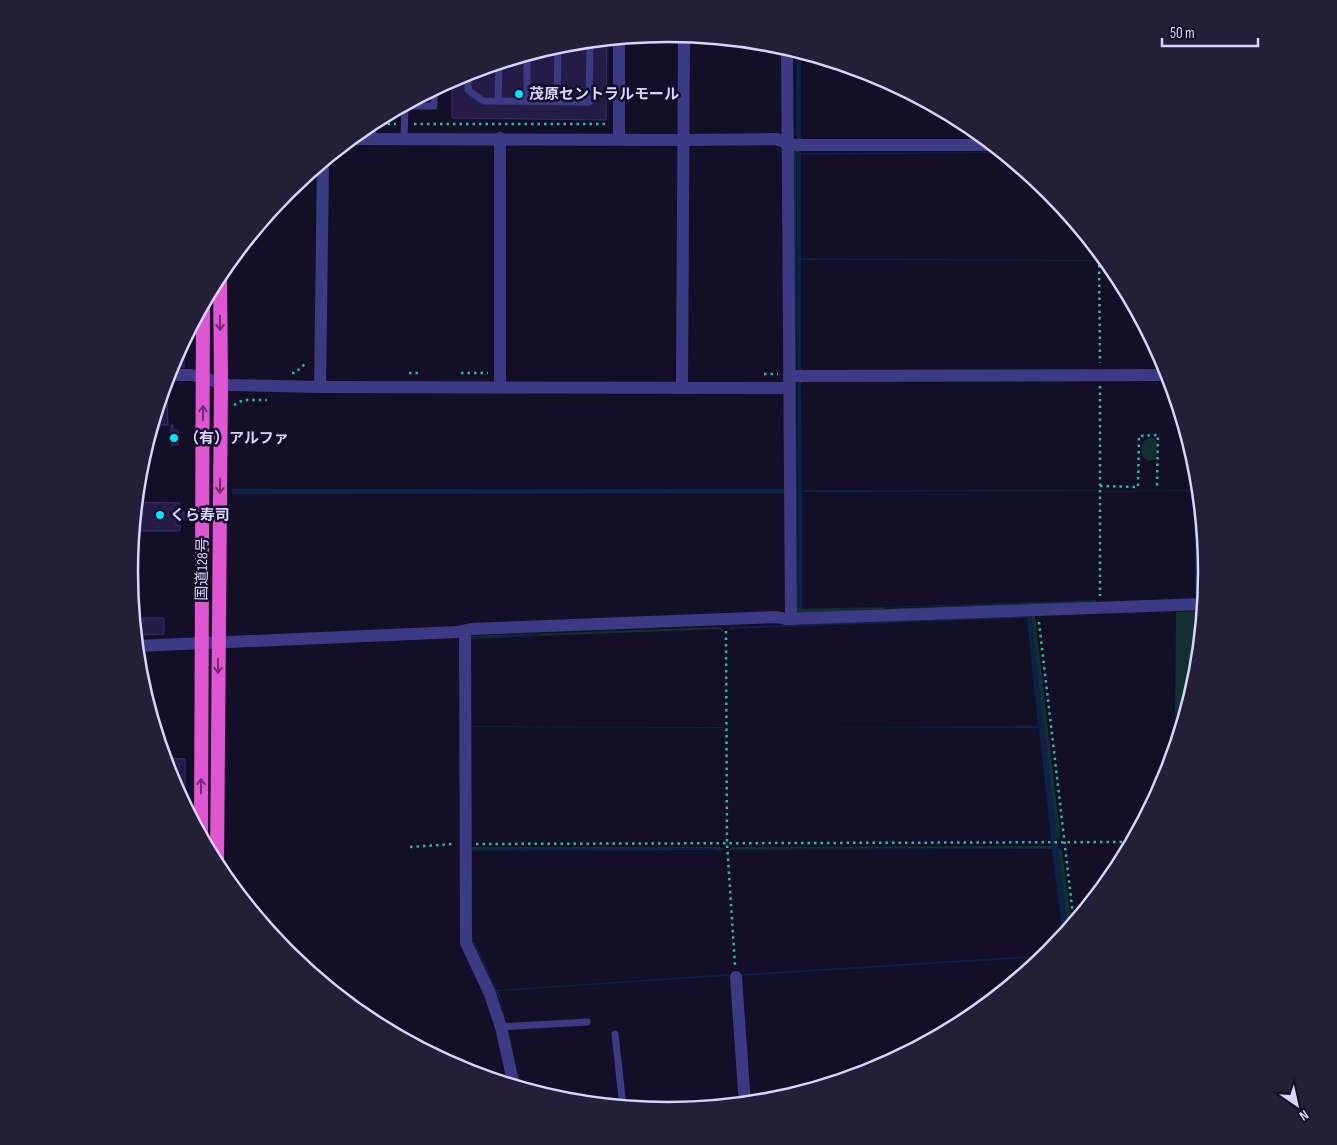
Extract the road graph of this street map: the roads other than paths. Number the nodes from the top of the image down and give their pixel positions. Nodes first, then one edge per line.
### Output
1 (684, 43) edge
2 (619, 45) edge
3 (590, 49) edge
4 (558, 55) edge
5 (787, 57) edge
6 (528, 62) edge
7 (498, 71) edge
8 (468, 82) edge
9 (434, 97) edge
10 (498, 101) junction
11 (527, 101) junction
12 (557, 101) junction
13 (418, 106) edge
14 (405, 114) edge
15 (374, 132) edge
16 (500, 138) junction
17 (364, 139) edge
18 (372, 139) junction
19 (404, 139) junction
20 (619, 139) junction
21 (684, 140) junction
22 (788, 142) junction
23 (981, 145) edge
24 (323, 171) edge
25 (220, 291) edge
26 (203, 320) edge
27 (177, 375) edge
28 (1160, 375) edge
29 (203, 378) junction
30 (789, 382) junction
31 (221, 383) junction
32 (320, 387) junction
33 (500, 387) junction
34 (682, 387) junction
35 (1197, 604) edge
36 (791, 619) junction
37 (465, 631) junction
38 (218, 642) junction
39 (202, 643) junction
40 (144, 646) edge
41 (201, 821) edge
42 (217, 849) edge
43 (736, 977) road end
44 (586, 1022) dead end
45 (501, 1027) junction
46 (616, 1034) dead end
47 (512, 1078) edge
48 (744, 1097) edge
49 (623, 1100) edge

1 - 21 street
2 - 20 street
3 - 12 lane
4 - 12 lane
5 - 22 street
6 - 11 lane
7 - 10 lane
8 - 10 lane
9 - 13 lane
10 - 11 lane
11 - 12 lane
14 - 19 lane
15 - 18 lane
16 - 19 street
16 - 20 street
16 - 33 street
17 - 18 street
18 - 19 street
20 - 21 street
21 - 22 street
21 - 34 street
22 - 23 street
22 - 30 street
24 - 32 street
25 -> 31 highway, 国道128号
26 - 29 highway, 国道128号
27 - 29 street
28 - 30 street
29 - 31 street
39 -> 29 highway, 国道128号
30 - 34 street
30 - 36 street
31 - 32 street
31 -> 38 highway, 国道128号
32 - 33 street
33 - 34 street
35 - 36 street
36 - 37 street
37 - 38 street
37 - 45 street
38 - 39 street
38 -> 42 highway, 国道128号
39 - 40 street
41 -> 39 highway, 国道128号
43 - 48 street
44 - 45 lane
45 - 47 street
46 - 49 lane

